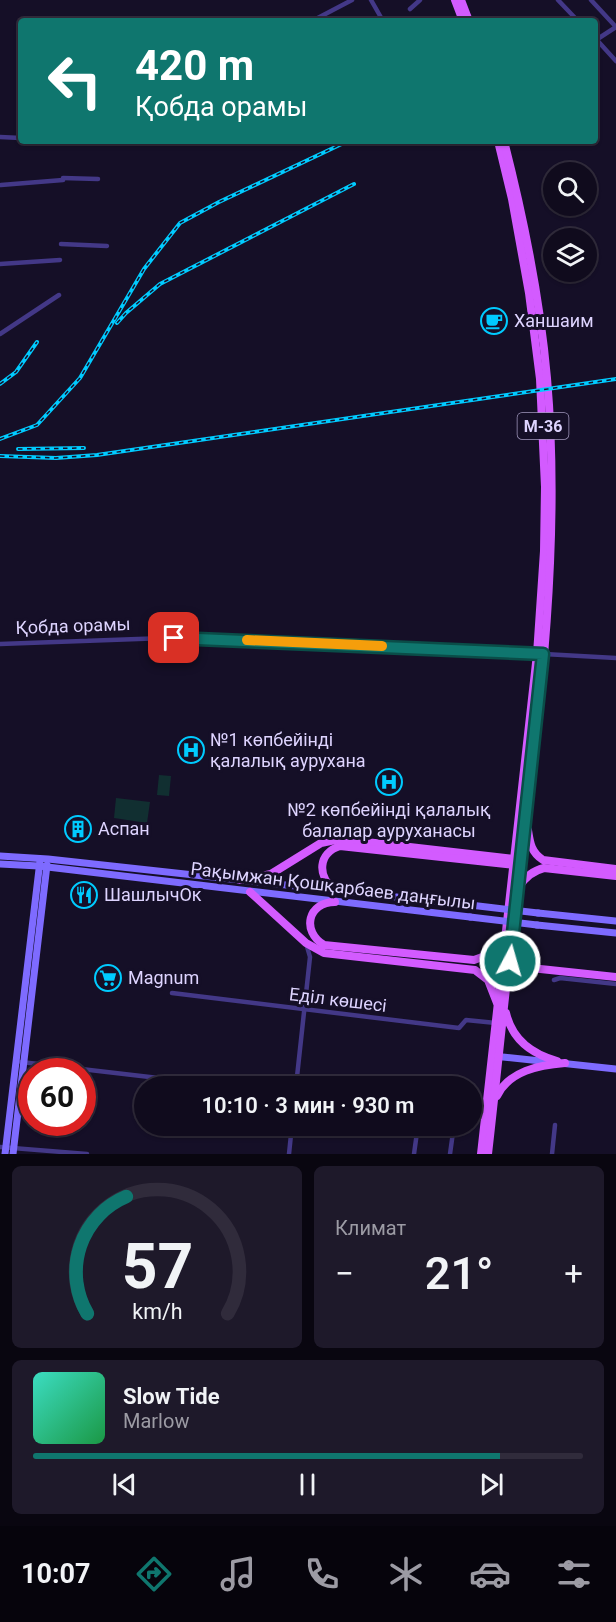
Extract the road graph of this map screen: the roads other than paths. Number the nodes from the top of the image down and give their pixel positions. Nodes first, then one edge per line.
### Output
1 (352, 0) edge
2 (371, 0) edge
3 (420, 0) edge
4 (455, 0) edge
5 (461, 0) edge
6 (558, 0) edge
7 (591, 0) edge
8 (410, 9) dead end
9 (318, 18) edge
10 (381, 18) edge
11 (462, 18) edge
12 (468, 18) edge
13 (575, 18) edge
14 (616, 27) edge
15 (598, 39) edge
16 (598, 42) edge
17 (616, 61) edge
18 (0, 137) edge
19 (18, 138) edge
20 (499, 144) edge
21 (505, 144) edge
22 (98, 179) dead end
23 (1, 185) edge
24 (61, 244) dead end
25 (107, 246) dead end
26 (60, 260) dead end
27 (0, 264) edge
28 (59, 295) dead end
29 (0, 334) edge
30 (0, 644) edge
31 (540, 654) junction
32 (616, 658) edge
33 (526, 820) junction
34 (0, 856) edge
35 (514, 862) junction
36 (43, 863) junction
37 (0, 864) edge
38 (616, 869) edge
39 (616, 876) edge
40 (240, 880) junction
41 (334, 890) junction
42 (250, 891) junction
43 (516, 897) junction
44 (335, 902) junction
45 (616, 921) edge
46 (616, 933) edge
47 (509, 937) junction
48 (306, 943) junction
49 (616, 977) edge
50 (554, 981) dead end
51 (616, 984) edge
52 (172, 993) dead end
53 (501, 1006) junction
54 (304, 1009) junction
55 (496, 1023) junction
56 (496, 1056) junction
57 (20, 1058) edge
58 (565, 1063) junction
59 (616, 1069) edge
60 (96, 1071) edge
61 (18, 1076) edge
62 (141, 1076) edge
63 (297, 1076) edge
64 (494, 1106) junction
65 (484, 1118) joint
66 (555, 1125) dead end
67 (291, 1136) edge
68 (416, 1136) edge
69 (452, 1136) edge
70 (7, 1150) edge
71 (87, 1154) edge
72 (289, 1154) edge
73 (414, 1154) edge
74 (450, 1154) edge
75 (481, 1154) edge
76 (488, 1154) edge
77 (552, 1154) edge

1 - 9 street
2 - 10 street
3 - 8 street
4 - 11 main road
5 - 12 main road
6 - 13 street
7 - 14 street
14 - 15 street
16 - 17 street
18 - 19 street
20 - 31 main road, M-36
21 - 31 main road, M-36
22 - 23 street
24 - 25 street
26 - 27 street
28 - 29 street
30 - 31 street, Қобда орамы
31 - 32 street, Қобда орамы
31 - 33 main road, M-36
31 - 35 main road, M-36
33 - 38 main road
33 - 43 main road, M-36
34 - 36 main road, Рақымжан Қошқарбаев даңғылы
35 - 40 main road
35 - 41 main road
35 - 47 main road, M-36
36 - 37 main road, Рақымжан Қошқарбаев даңғылы
36 - 40 main road, Рақымжан Қошқарбаев даңғылы
36 - 42 main road, Рақымжан Қошқарбаев даңғылы
36 - 57 main road
39 - 43 main road
40 - 41 main road, Рақымжан Қошқарбаев даңғылы
41 - 45 main road, Рақымжан Қошқарбаев даңғылы, bridge
42 - 44 main road, Рақымжан Қошқарбаев даңғылы
42 - 48 main road
43 - 47 main road, M-36
44 - 46 main road, Рақымжан Қошқарбаев даңғылы, bridge
44 - 47 main road
47 - 49 main road
47 - 53 main road, M-36
48 - 53 main road
48 - 54 street
50 - 51 street
52 - 54 street, Еділ көшесі
53 - 55 main road, M-36
53 - 56 main road, M-36
53 - 58 main road
54 - 55 street, Еділ көшесі
54 - 63 street
55 - 56 main road, M-36
56 - 58 main road
56 - 64 main road, M-36
56 - 65 main road, M-36
58 - 59 main road
58 - 64 main road
60 - 62 street
61 - 70 main road
64 - 76 main road, M-36
65 - 75 main road, M-36
66 - 77 street
67 - 72 street
68 - 73 street
69 - 74 street
70 - 71 street

